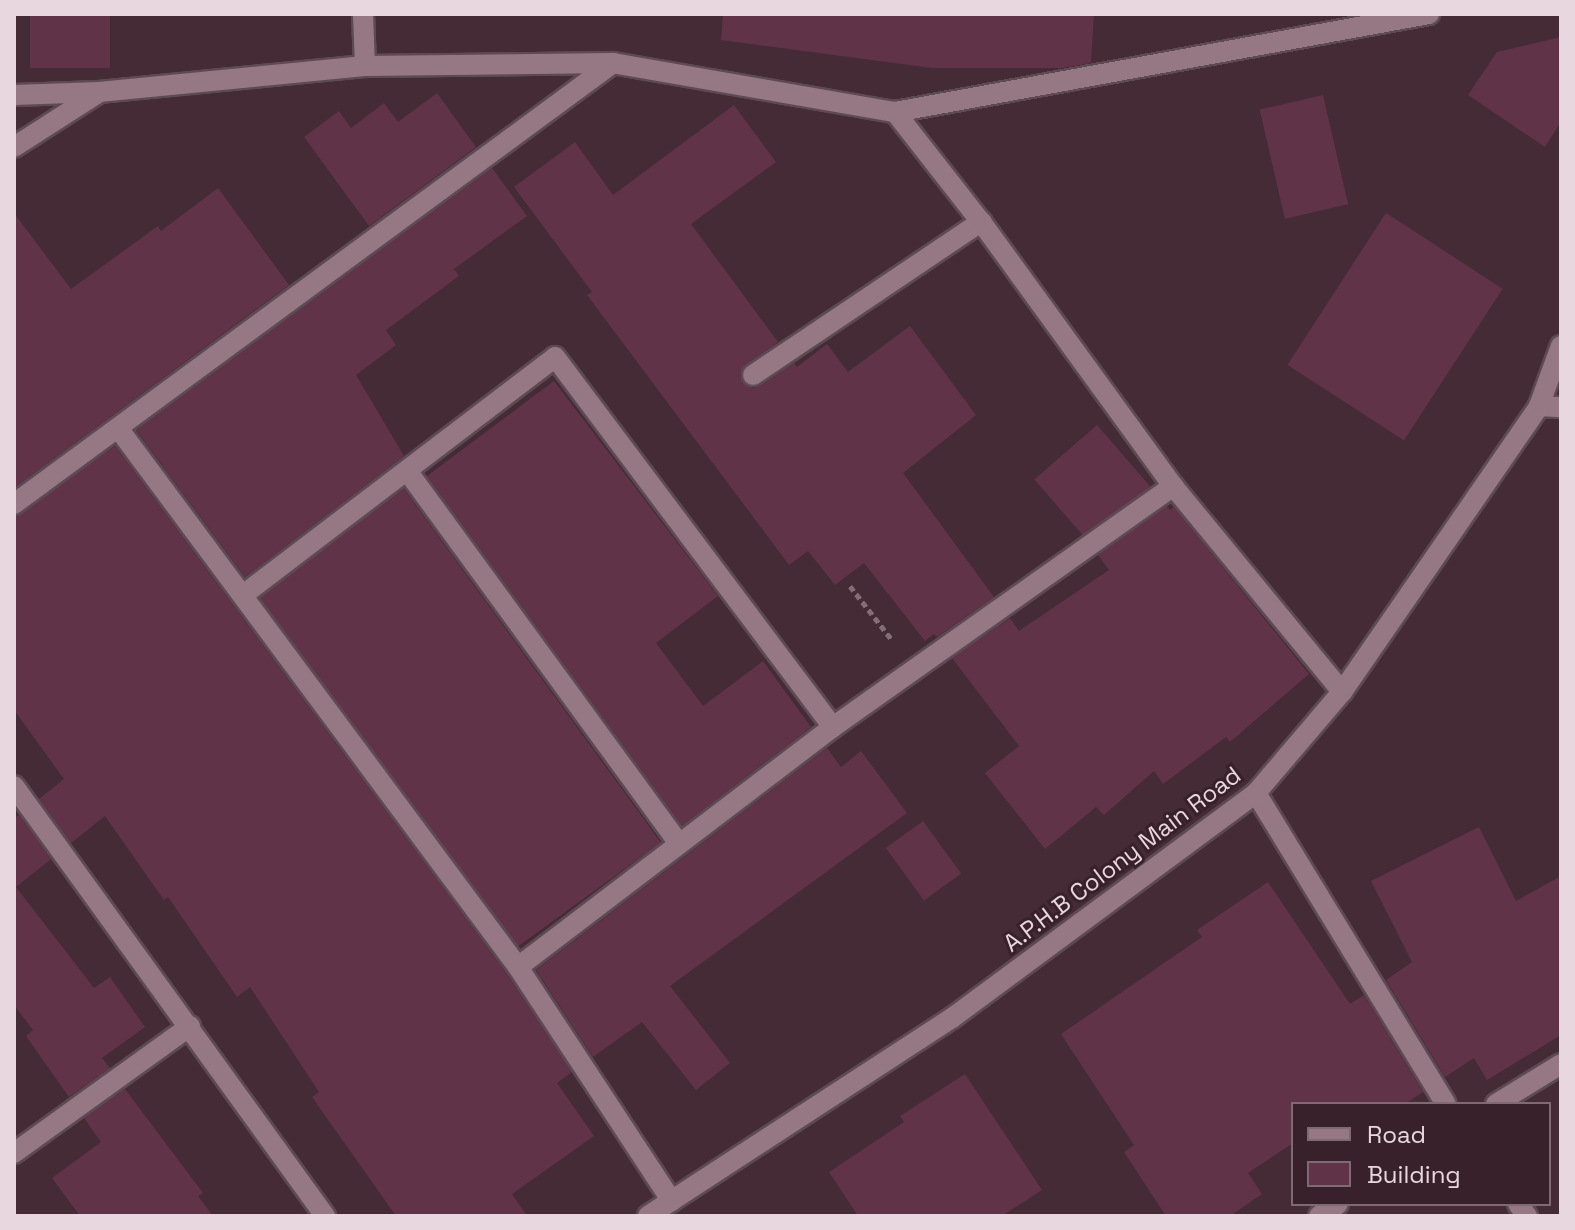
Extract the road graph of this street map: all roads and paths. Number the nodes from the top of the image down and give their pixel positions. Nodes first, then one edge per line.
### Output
1 (363, 14) edge
2 (1429, 14) edge
3 (613, 63) junction
4 (365, 66) junction
5 (99, 92) junction
6 (14, 95) edge
7 (895, 112) junction
8 (14, 147) edge
9 (981, 222) junction
10 (1561, 346) edge
11 (753, 375) dead end
12 (1539, 406) junction
13 (1561, 407) edge
14 (118, 428) junction
15 (408, 472) junction
16 (1173, 486) junction
17 (14, 504) edge
18 (850, 586) dead end
19 (243, 595) junction
20 (915, 669) junction
21 (1342, 692) junction
22 (833, 727) junction
23 (14, 786) edge
24 (1256, 793) junction
25 (679, 844) junction
26 (518, 967) junction
27 (190, 1026) junction
28 (1561, 1064) edge
29 (1445, 1102) edge
30 (1499, 1102) edge
31 (14, 1153) edge
32 (672, 1201) junction
33 (325, 1216) edge
34 (648, 1216) edge

1 - 4 street
2 - 7 street
3 - 4 street
3 - 7 street
3 - 14 street
4 - 5 street
5 - 6 street
5 - 8 street
7 - 9 street
9 - 11 street
9 - 16 street
10 - 12 street, A.P.H.B Colony Main Road
12 - 13 street
12 - 21 street, A.P.H.B Colony Main Road
14 - 17 street
14 - 19 street
15 - 19 street
15 - 22 street
15 - 25 street
16 - 20 street
16 - 21 street
18 - 20 path
19 - 26 street
20 - 22 street
21 - 24 street, A.P.H.B Colony Main Road
22 - 25 street
23 - 27 street
24 - 29 street
24 - 32 street, A.P.H.B Colony Main Road
25 - 26 street
26 - 32 street
27 - 31 street
27 - 33 street
28 - 30 street
32 - 34 street, A.P.H.B Colony Main Road

